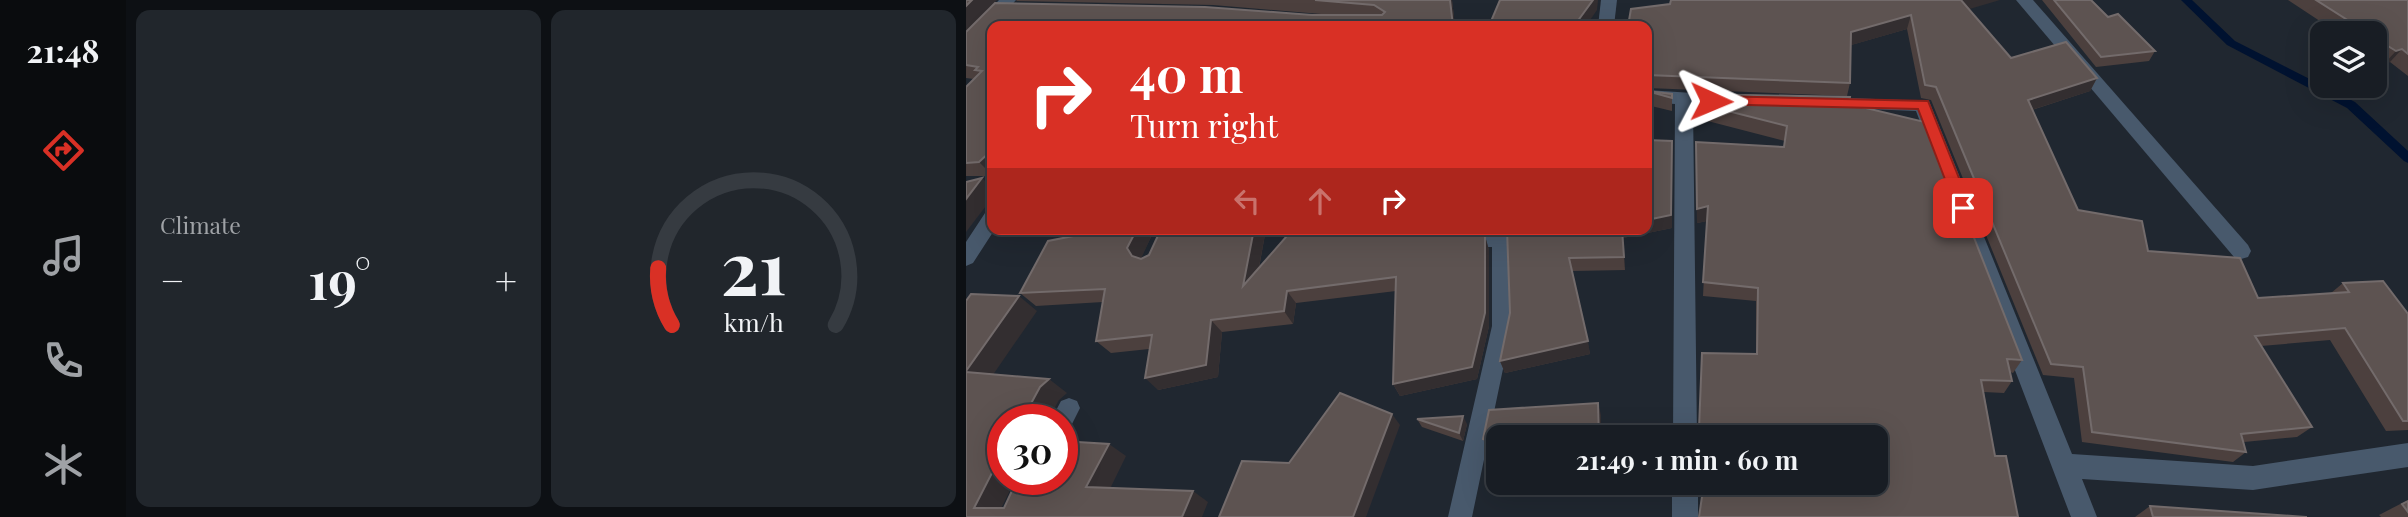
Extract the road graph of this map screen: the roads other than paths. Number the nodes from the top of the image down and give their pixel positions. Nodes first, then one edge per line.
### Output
1 (1609, 0) edge
2 (2024, 0) edge
3 (1004, 5) edge
4 (1027, 10) edge
5 (989, 21) edge
6 (1607, 21) edge
7 (987, 23) edge
8 (966, 45) edge
9 (1652, 97) edge
10 (1684, 100) junction
11 (1737, 101) edge
12 (1804, 102) edge
13 (987, 226) edge
14 (1437, 235) edge
15 (2241, 251) dead end
16 (966, 258) edge
17 (1685, 425) edge
18 (2408, 455) edge
19 (2064, 466) junction
20 (1685, 495) edge
21 (1460, 517) edge
22 (1685, 517) edge
23 (2084, 517) edge

1 - 6 street
2 - 15 street
3 - 4 street
3 - 5 street
7 - 8 street
9 - 10 street
10 - 11 street
10 - 17 street
12 - 19 street
13 - 16 lane
14 - 21 lane
18 - 19 street
19 - 23 street
20 - 22 street

